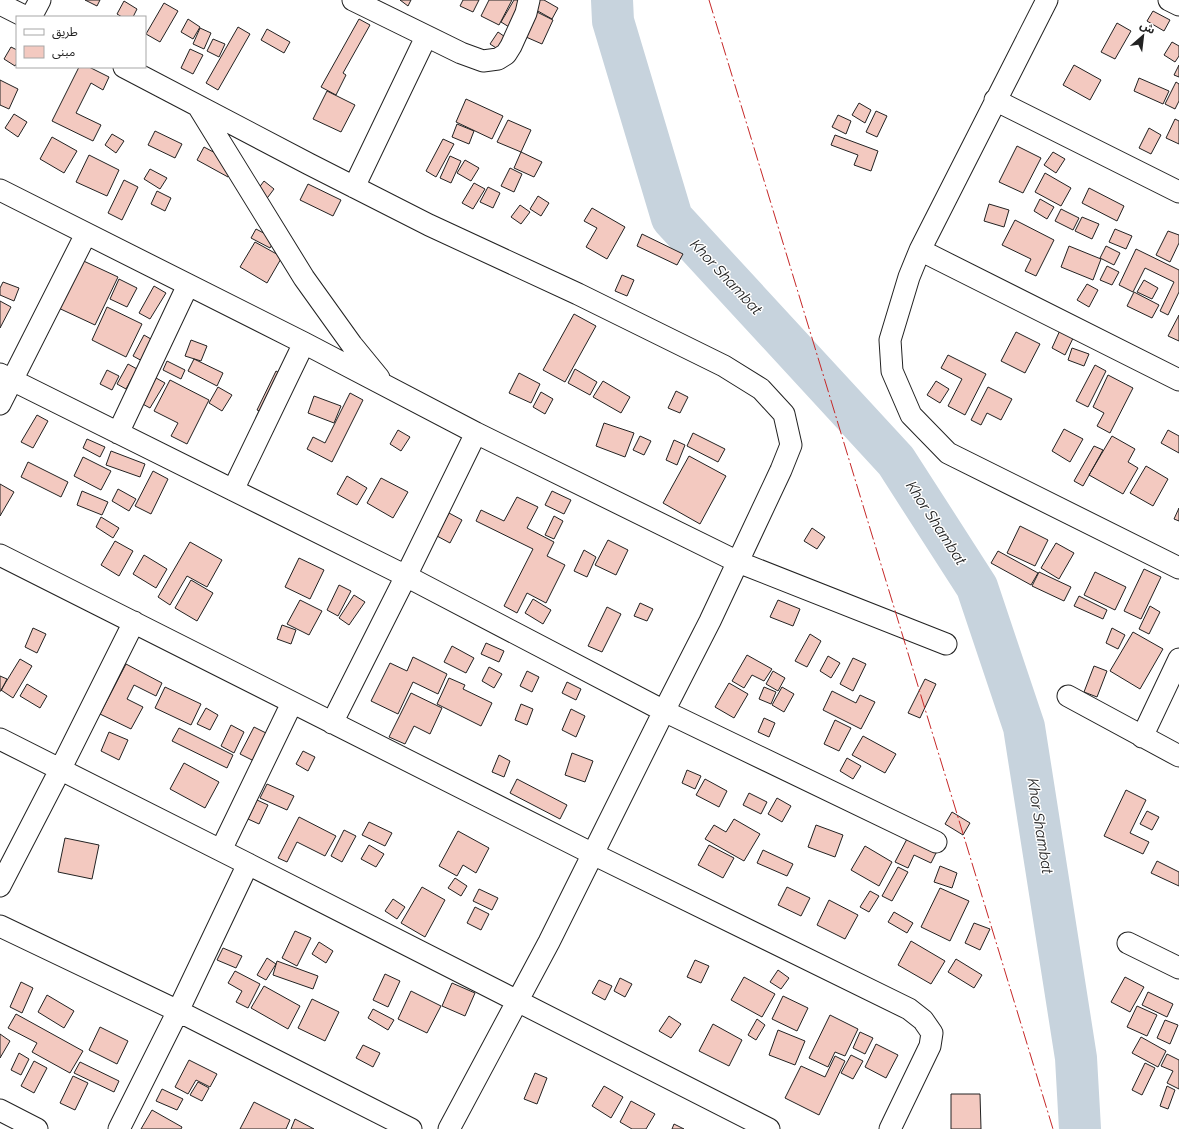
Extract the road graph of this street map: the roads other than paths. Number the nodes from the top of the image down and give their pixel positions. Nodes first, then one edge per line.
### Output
1 (40, 0) edge
2 (353, 0) edge
3 (529, 0) edge
4 (1047, 0) edge
5 (1169, 0) edge
6 (0, 4) edge
7 (1179, 5) edge
8 (24, 16) edge
9 (32, 16) edge
10 (426, 37) junction
11 (126, 68) edge
12 (995, 100) junction
13 (198, 106) junction
14 (354, 187) junction
15 (0, 190) edge
16 (1179, 192) edge
17 (86, 234) junction
18 (920, 250) junction
19 (188, 285) junction
20 (304, 343) junction
21 (6, 377) edge
22 (1179, 380) edge
23 (384, 384) junction
24 (0, 404) edge
25 (118, 432) junction
26 (476, 433) junction
27 (233, 490) junction
28 (0, 555) edge
29 (738, 562) junction
30 (1179, 568) edge
31 (406, 576) junction
32 (134, 622) junction
33 (946, 644) dead end
34 (1179, 659) edge
35 (1068, 696) dead end
36 (292, 703) junction
37 (664, 710) junction
38 (332, 723) junction
39 (1142, 737) junction
40 (0, 739) edge
41 (1179, 756) edge
42 (60, 770) junction
43 (936, 842) dead end
44 (220, 850) junction
45 (593, 854) junction
46 (248, 864) junction
47 (0, 886) edge
48 (0, 926) edge
49 (1128, 943) dead end
50 (1179, 968) edge
51 (518, 1000) junction
52 (178, 1011) junction
53 (0, 1110) edge
54 (37, 1129) edge
55 (119, 1129) edge
56 (411, 1129) edge
57 (450, 1129) edge
58 (769, 1129) edge
59 (890, 1129) edge

1 - 9 street
2 - 10 street
3 - 10 street
4 - 12 street
5 - 7 street
6 - 8 street
10 - 14 street
11 - 13 street
12 - 16 street
12 - 18 street
13 - 14 street
13 - 23 street
14 - 29 street
15 - 17 street
17 - 19 street
17 - 21 street
18 - 22 street
18 - 30 street
19 - 20 street
19 - 25 street
20 - 23 street
20 - 27 street
21 - 24 street
21 - 25 street
23 - 26 street
25 - 27 street
26 - 29 street
26 - 31 street
27 - 31 street
28 - 32 street
29 - 33 street
29 - 37 street
31 - 37 street
31 - 38 street
32 - 36 street
32 - 42 street
34 - 39 street
35 - 39 street
36 - 38 street
36 - 44 street
37 - 43 street
37 - 45 street
38 - 45 street
39 - 41 street
40 - 42 street
42 - 44 street
42 - 47 street
44 - 46 street
45 - 51 street
45 - 59 street
46 - 51 street
46 - 52 street
48 - 52 street
49 - 50 street
51 - 57 street
51 - 58 street
52 - 55 street
52 - 56 street
53 - 54 street

